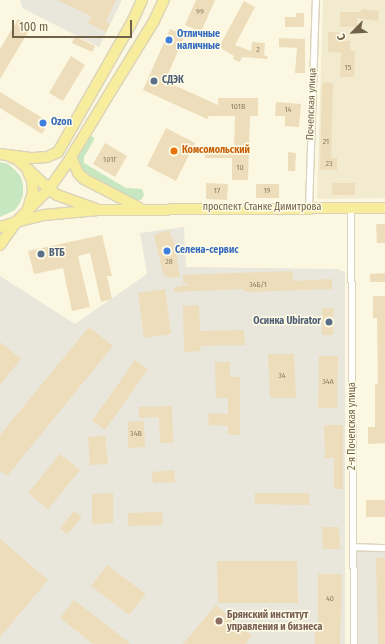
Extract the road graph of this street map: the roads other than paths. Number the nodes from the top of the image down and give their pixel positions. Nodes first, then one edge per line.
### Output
1 (142, 0) edge
2 (164, 0) edge
3 (316, 0) edge
4 (4, 154) edge
5 (71, 157) junction
6 (26, 169) junction
7 (49, 189) junction
8 (140, 208) junction
9 (309, 208) junction
10 (351, 208) junction
11 (385, 208) edge
12 (98, 210) junction
13 (25, 214) junction
14 (16, 222) junction
15 (0, 227) edge
16 (0, 245) edge
17 (353, 547) junction
18 (385, 548) edge
19 (354, 644) edge

1 - 4 main road
2 - 5 main road
3 - 9 street, Почепская улица
4 - 6 main road
5 - 7 main road
5 - 8 main road, проспект Станке Димитрова
6 - 7 main road
6 - 13 main road
7 - 12 main road
7 - 13 main road
8 - 9 main road, проспект Станке Димитрова
8 - 12 main road, проспект Станке Димитрова
9 - 10 main road, проспект Станке Димитрова
10 - 11 main road, проспект Станке Димитрова
10 - 17 street, 2-я Почепская улица
12 - 14 main road, проспект Станке Димитрова
13 - 14 main road
14 - 15 main road, проспект Станке Димитрова
14 - 16 main road
17 - 18 street
17 - 19 street, 2-я Почепская улица

